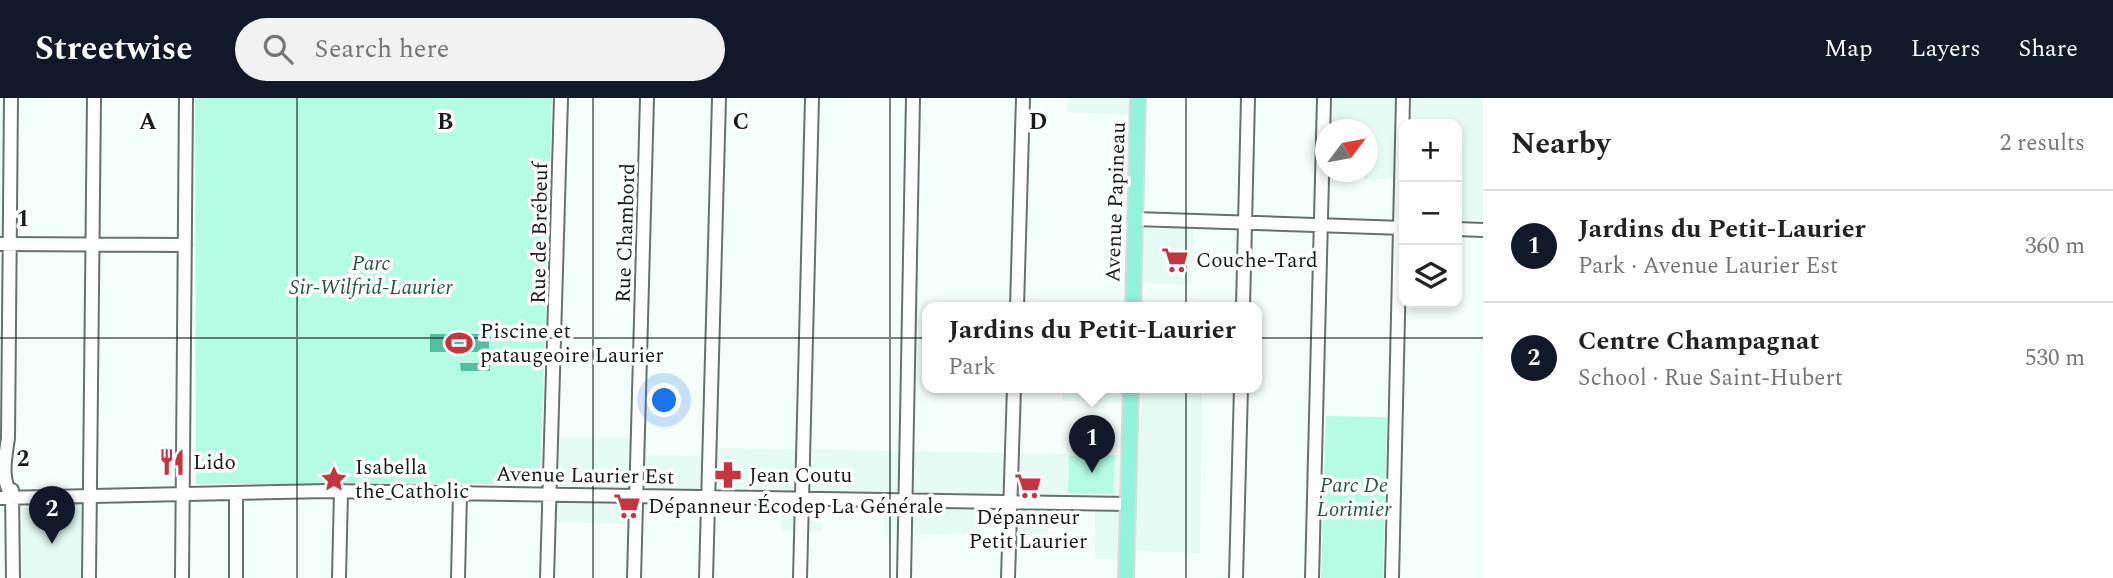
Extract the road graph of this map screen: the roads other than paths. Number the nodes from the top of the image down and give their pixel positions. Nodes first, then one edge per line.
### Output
1 (10, 98) edge
2 (94, 98) edge
3 (186, 98) edge
4 (561, 98) edge
5 (648, 98) edge
6 (719, 98) edge
7 (812, 98) edge
8 (914, 98) edge
9 (1023, 98) edge
10 (1138, 98) edge
11 (1248, 98) edge
12 (1324, 98) edge
13 (1403, 98) edge
14 (1402, 182) edge
15 (1135, 219) junction
16 (1244, 222) junction
17 (1322, 224) junction
18 (1399, 228) edge
19 (1462, 229) edge
20 (1483, 230) edge
21 (5, 244) edge
22 (93, 245) junction
23 (185, 245) junction
24 (1402, 245) edge
25 (1017, 302) edge
26 (1133, 302) edge
27 (1243, 302) edge
28 (1014, 393) edge
29 (1131, 393) edge
30 (1241, 393) edge
31 (341, 491) junction
32 (184, 493) junction
33 (236, 493) junction
34 (460, 493) junction
35 (551, 493) junction
36 (91, 495) junction
37 (636, 495) junction
38 (708, 496) junction
39 (6, 498) edge
40 (801, 499) junction
41 (906, 501) junction
42 (1010, 502) junction
43 (1128, 504) junction
44 (13, 578) edge
45 (89, 578) edge
46 (182, 578) edge
47 (236, 578) edge
48 (339, 578) edge
49 (458, 578) edge
50 (547, 578) edge
51 (634, 578) edge
52 (706, 578) edge
53 (800, 578) edge
54 (904, 578) edge
55 (1008, 578) edge
56 (1126, 578) edge
57 (1236, 578) edge
58 (1312, 578) edge
59 (1392, 578) edge

1 - 21 street
2 - 22 street
3 - 23 street
4 - 35 street, Rue de Brébeuf
5 - 37 street, Rue Chambord
6 - 38 street
7 - 40 street
8 - 41 street
9 - 25 street
10 - 15 main road, Avenue Papineau
11 - 16 street
12 - 17 street
13 - 14 street
15 - 16 street
15 - 26 main road, Avenue Papineau
16 - 17 street
16 - 27 street
17 - 18 street
17 - 58 street
19 - 20 street
21 - 22 street
21 - 39 street
22 - 23 street
22 - 36 street
23 - 32 street
24 - 59 street
28 - 42 street
29 - 43 main road
30 - 57 street
31 - 33 street, Avenue Laurier Est
31 - 34 street, Avenue Laurier Est
31 - 48 street
32 - 33 street, Avenue Laurier Est
32 - 36 street, Avenue Laurier Est
32 - 46 street
33 - 47 street
34 - 35 street, Avenue Laurier Est
34 - 49 street
35 - 37 street, Avenue Laurier Est
35 - 50 street, Rue de Brébeuf
36 - 39 street, Avenue Laurier Est
36 - 45 street
37 - 38 street, Avenue Laurier Est
37 - 51 street, Rue Chambord
38 - 40 street, Avenue Laurier Est
38 - 52 street
39 - 44 street
40 - 41 street, Avenue Laurier Est
40 - 53 street
41 - 42 street, Avenue Laurier Est
41 - 54 street
42 - 43 street, Avenue Laurier Est
42 - 55 street
43 - 56 main road

